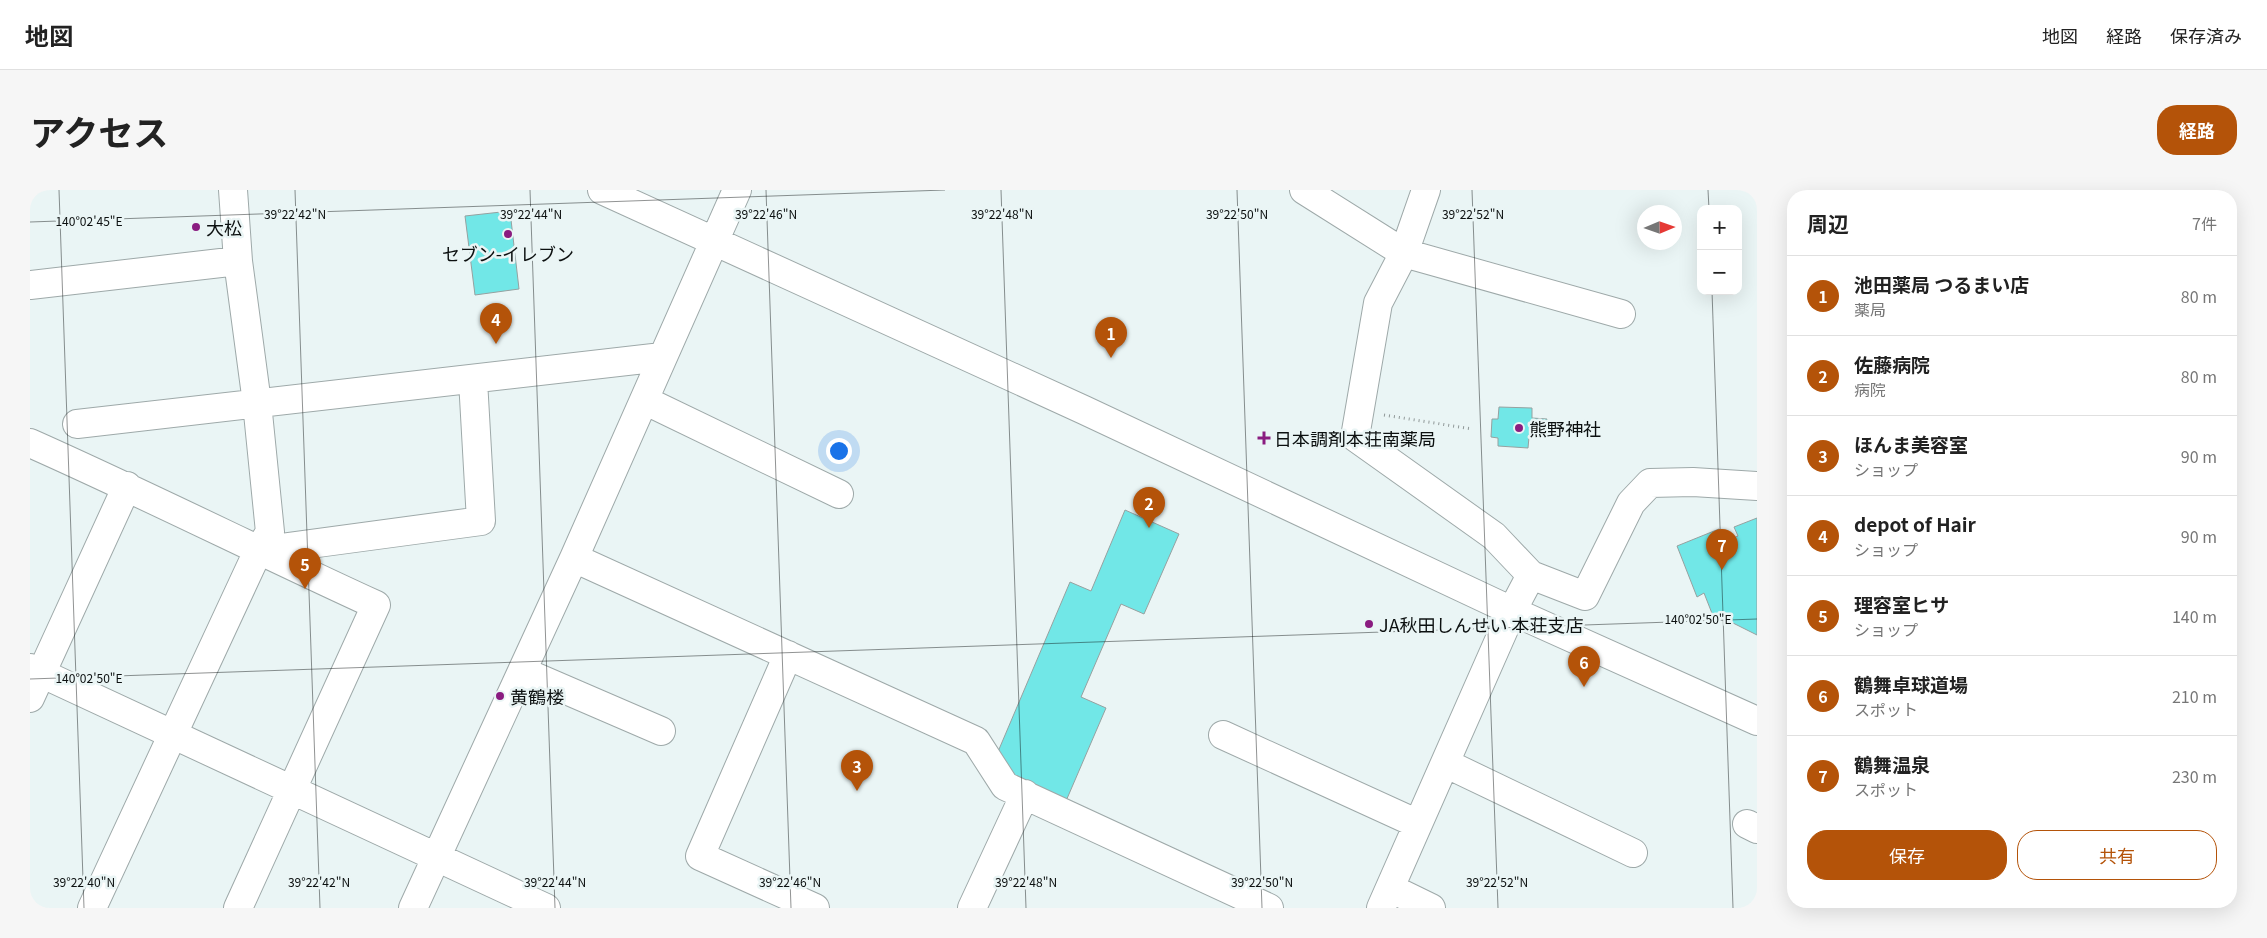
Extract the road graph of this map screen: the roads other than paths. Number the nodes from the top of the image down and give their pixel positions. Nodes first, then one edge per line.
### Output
1 (234, 190) edge
2 (602, 190) edge
3 (737, 190) edge
4 (1304, 190) edge
5 (1426, 190) edge
6 (630, 197) edge
7 (713, 242) junction
8 (1404, 253) junction
9 (238, 261) junction
10 (30, 285) edge
11 (1620, 314) dead end
12 (662, 357) junction
13 (473, 380) junction
14 (644, 400) junction
15 (257, 404) junction
16 (77, 424) dead end
17 (30, 444) edge
18 (127, 486) junction
19 (1757, 486) edge
20 (838, 494) dead end
21 (258, 551) junction
22 (574, 558) junction
23 (1531, 575) junction
24 (1512, 611) junction
25 (788, 655) junction
26 (36, 671) edge
27 (522, 671) junction
28 (30, 698) edge
29 (1757, 721) edge
30 (661, 731) dead end
31 (174, 734) junction
32 (1223, 735) dead end
33 (1445, 764) junction
34 (292, 789) junction
35 (1024, 794) junction
36 (1418, 824) junction
37 (1633, 853) dead end
38 (437, 857) junction
39 (1385, 898) edge
40 (92, 908) edge
41 (238, 908) edge
42 (414, 908) edge
43 (546, 908) edge
44 (815, 908) edge
45 (972, 908) edge
46 (1269, 908) edge
47 (1431, 908) edge

1 - 9 street
2 - 6 street
3 - 7 street
4 - 8 street
5 - 8 street
6 - 7 street
7 - 12 street
7 - 24 street
8 - 11 street
8 - 23 street
9 - 10 street
9 - 15 street
12 - 13 street
12 - 14 street
13 - 15 street
13 - 21 street
14 - 20 street
14 - 22 street
15 - 16 street
15 - 21 street
17 - 18 street
18 - 21 street
18 - 26 street
19 - 23 street
21 - 31 street
21 - 34 street
22 - 25 street
22 - 27 street
23 - 24 street
24 - 29 street
24 - 33 street
25 - 35 street
25 - 44 street
26 - 28 street
26 - 31 street
27 - 30 street
27 - 38 street
31 - 34 street
31 - 40 street
32 - 36 street
33 - 36 street
33 - 37 street
34 - 38 street
34 - 41 street
35 - 45 street
35 - 46 street
36 - 39 street
38 - 42 street
38 - 43 street
39 - 47 street

